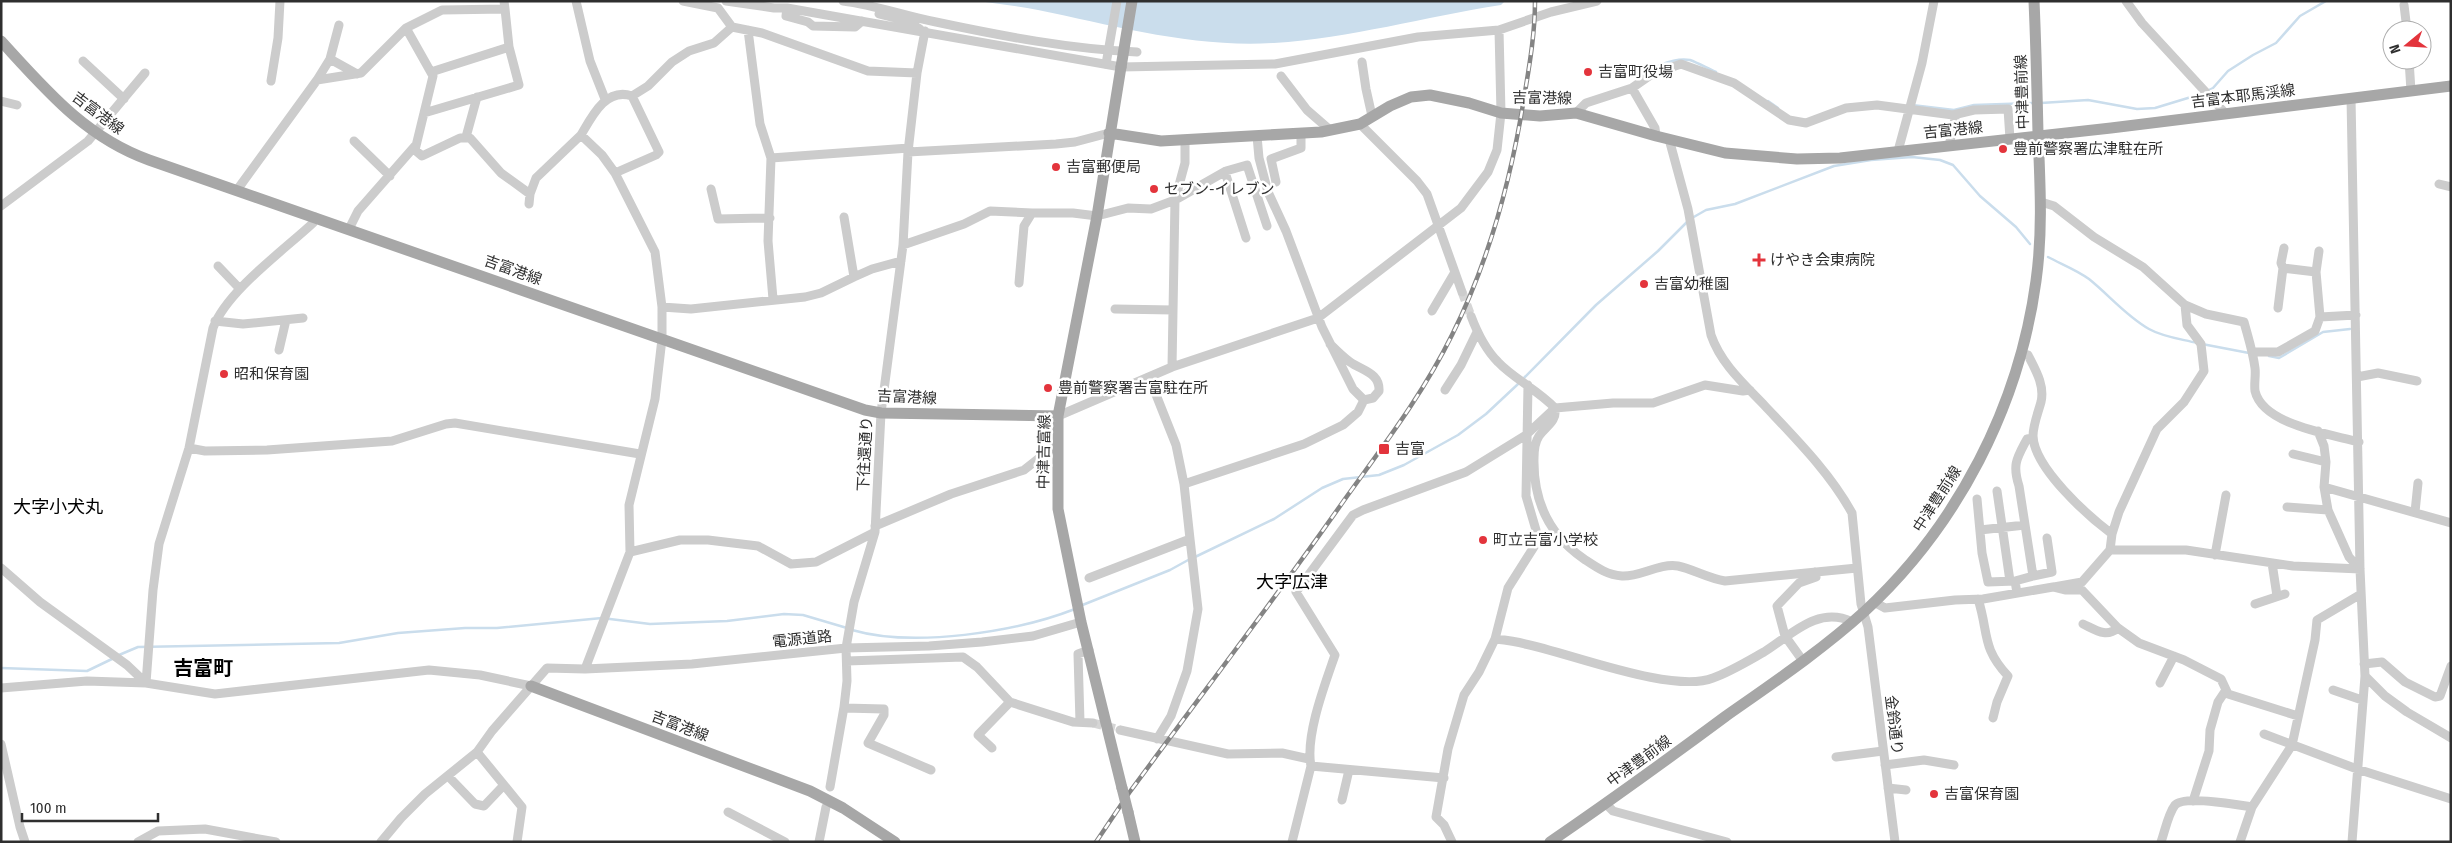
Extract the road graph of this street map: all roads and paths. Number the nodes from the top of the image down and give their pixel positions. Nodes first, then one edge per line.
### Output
1 (280, 1) edge
2 (576, 1) edge
3 (683, 1) edge
4 (726, 1) edge
5 (837, 1) edge
6 (843, 1) edge
7 (1117, 1) edge
8 (1132, 1) edge
9 (1597, 1) edge
10 (1934, 1) edge
11 (2034, 1) edge
12 (2126, 1) edge
13 (504, 5) edge
14 (719, 5) edge
15 (776, 5) edge
16 (2404, 5) dead end
17 (787, 8) junction
18 (2406, 20) edge
19 (862, 21) junction
20 (934, 22) junction
21 (339, 25) dead end
22 (732, 27) junction
23 (406, 28) junction
24 (748, 30) junction
25 (1499, 30) junction
26 (929, 32) junction
27 (1, 41) edge
28 (509, 47) junction
29 (1137, 52) dead end
30 (330, 59) junction
31 (83, 61) dead end
32 (1362, 62) dead end
33 (1106, 64) junction
34 (1121, 67) junction
35 (2410, 70) edge
36 (431, 72) junction
37 (145, 73) dead end
38 (917, 73) junction
39 (357, 74) junction
40 (1280, 76) dead end
41 (317, 80) junction
42 (271, 81) dead end
43 (2451, 86) edge
44 (1632, 88) junction
45 (2411, 91) junction
46 (632, 96) junction
47 (477, 98) junction
48 (2351, 98) junction
49 (124, 99) junction
50 (605, 99) junction
51 (1, 101) edge
52 (17, 105) dead end
53 (1909, 110) junction
54 (424, 113) junction
55 (1501, 113) junction
56 (1576, 113) junction
57 (2226, 113) junction
58 (1956, 114) junction
59 (1372, 116) junction
60 (1360, 124) junction
61 (1330, 130) junction
62 (94, 132) junction
63 (1109, 133) junction
64 (1301, 134) junction
65 (582, 135) junction
66 (1257, 136) junction
67 (1656, 136) junction
68 (2038, 136) junction
69 (466, 138) junction
70 (2010, 139) junction
71 (1185, 140) junction
72 (1670, 140) junction
73 (354, 141) dead end
74 (415, 146) junction
75 (1949, 146) junction
76 (909, 150) junction
77 (1898, 151) junction
78 (771, 158) junction
79 (1225, 172) junction
80 (615, 173) junction
81 (390, 176) junction
82 (1276, 182) dead end
83 (2439, 184) dead end
84 (711, 188) dead end
85 (2451, 188) edge
86 (237, 190) junction
87 (530, 194) junction
88 (1175, 200) junction
89 (2041, 202) junction
90 (528, 204) dead end
91 (1, 206) edge
92 (1032, 212) junction
93 (1097, 216) junction
94 (844, 217) dead end
95 (315, 218) junction
96 (770, 218) junction
97 (1267, 226) dead end
98 (1438, 228) junction
99 (349, 229) junction
100 (1246, 238) dead end
101 (903, 245) junction
102 (2284, 248) dead end
103 (2319, 251) dead end
104 (901, 261) junction
105 (218, 266) dead end
106 (2283, 268) junction
107 (1455, 272) junction
108 (2316, 272) junction
109 (854, 278) junction
110 (1019, 283) dead end
111 (240, 289) junction
112 (1462, 292) tunnel mouth
113 (773, 299) junction
114 (2186, 305) junction
115 (662, 307) junction
116 (2278, 308) dead end
117 (1115, 309) dead end
118 (1173, 310) junction
119 (1432, 311) dead end
120 (2356, 315) junction
121 (1471, 316) tunnel mouth
122 (2320, 317) junction
123 (303, 318) dead end
124 (1318, 318) junction
125 (286, 320) junction
126 (215, 321) junction
127 (1477, 332) junction
128 (662, 339) junction
129 (1330, 344) junction
130 (279, 350) dead end
131 (2252, 352) junction
132 (2021, 354) junction
133 (1172, 367) junction
134 (1149, 377) junction
135 (2357, 377) junction
136 (2417, 381) dead end
137 (1528, 385) junction
138 (1445, 390) dead end
139 (1750, 390) junction
140 (1364, 400) junction
141 (1556, 408) junction
142 (880, 413) junction
143 (1058, 416) junction
144 (2318, 431) junction
145 (1526, 435) junction
146 (2033, 438) junction
147 (2359, 442) junction
148 (1057, 444) junction
149 (189, 448) junction
150 (640, 454) junction
151 (2293, 454) dead end
152 (2326, 462) junction
153 (2418, 483) dead end
154 (1184, 484) junction
155 (2324, 487) junction
156 (1997, 491) dead end
157 (2226, 495) dead end
158 (2360, 498) junction
159 (1976, 499) dead end
160 (2287, 507) dead end
161 (2328, 510) junction
162 (2415, 512) junction
163 (2451, 523) edge
164 (2025, 525) junction
165 (2002, 528) junction
166 (875, 529) junction
167 (1980, 530) junction
168 (2112, 534) junction
169 (2047, 538) dead end
170 (1190, 539) junction
171 (2110, 550) junction
172 (630, 552) junction
173 (2214, 554) junction
174 (2272, 563) junction
175 (1, 568) edge
176 (1857, 568) junction
177 (2360, 569) junction
178 (1815, 572) junction
179 (2033, 576) junction
180 (1089, 578) dead end
181 (2012, 581) junction
182 (2053, 587) junction
183 (2016, 593) junction
184 (2361, 594) junction
185 (1978, 600) junction
186 (1874, 602) junction
187 (2255, 604) dead end
188 (1864, 612) junction
189 (1081, 622) junction
190 (1852, 622) junction
191 (2083, 624) dead end
192 (2118, 628) junction
193 (1785, 636) junction
194 (1495, 639) junction
195 (846, 648) junction
196 (1088, 650) junction
197 (2174, 656) junction
198 (847, 661) junction
199 (1803, 661) junction
200 (2364, 664) junction
201 (2451, 666) edge
202 (585, 669) junction
203 (2364, 676) junction
204 (146, 683) junction
205 (2160, 683) dead end
206 (531, 686) junction
207 (1, 688) edge
208 (2226, 690) junction
209 (2333, 690) dead end
210 (2362, 700) junction
211 (1010, 702) junction
212 (844, 708) junction
213 (2298, 716) junction
214 (1994, 718) dead end
215 (1080, 722) junction
216 (1093, 723) tunnel mouth
217 (1120, 730) tunnel mouth
218 (2264, 734) dead end
219 (2451, 738) edge
220 (1157, 739) junction
221 (1, 744) edge
222 (2292, 745) junction
223 (992, 748) dead end
224 (1884, 751) junction
225 (477, 752) junction
226 (1836, 757) dead end
227 (1310, 762) junction
228 (1885, 765) junction
229 (1954, 765) dead end
230 (2357, 769) junction
231 (931, 770) dead end
232 (1349, 770) junction
233 (448, 776) junction
234 (1444, 778) junction
235 (504, 785) junction
236 (830, 787) dead end
237 (1888, 788) junction
238 (1906, 790) dead end
239 (2451, 799) edge
240 (1342, 800) dead end
241 (2193, 801) junction
242 (1606, 804) junction
243 (826, 807) dead end
244 (2252, 807) junction
245 (728, 812) dead end
246 (273, 841) edge
247 (1716, 841) edge
248 (25, 842) edge
249 (138, 842) edge
250 (381, 842) edge
251 (517, 842) edge
252 (785, 842) edge
253 (819, 842) edge
254 (895, 842) edge
255 (1135, 842) edge
256 (1292, 842) edge
257 (1452, 842) edge
258 (1550, 842) edge
259 (1727, 842) edge
260 (1895, 842) edge
261 (2161, 842) edge
262 (2240, 842) edge
263 (2352, 842) edge

1 - 42 street
2 - 50 street
3 - 14 street
4 - 15 street
5 - 26 street
6 - 20 street
7 - 33 street, bridge
8 - 34 main road, 中津吉富線, bridge
9 - 25 street
10 - 53 street
11 - 68 main road, 中津豊前線
12 - 57 street
13 - 23 street
13 - 28 street
14 - 22 street
15 - 17 street
16 - 18 street
17 - 19 street
17 - 19 street
19 - 26 street
20 - 26 street, 下往還通り
20 - 29 street
21 - 30 street
22 - 24 street
22 - 46 street
23 - 36 street
23 - 39 street
24 - 38 street
24 - 78 street
25 - 34 street
25 - 55 street
26 - 33 street
26 - 38 street, 下往還通り
27 - 62 main road, 吉富港線
28 - 36 street
28 - 47 street
30 - 39 street
30 - 41 street
31 - 49 street
32 - 59 street
33 - 34 street
34 - 63 main road, 中津吉富線
35 - 45 street
36 - 54 street
37 - 49 street
38 - 76 street, 下往還通り
39 - 41 street
40 - 61 street
41 - 86 street
43 - 45 main road, 吉富本耶馬渓線
44 - 53 street
44 - 56 street
44 - 67 street
45 - 48 main road, 吉富本耶馬渓線
46 - 50 street
46 - 80 street
47 - 54 street
47 - 69 street
48 - 57 main road, 吉富本耶馬渓線
48 - 120 street
49 - 62 street
50 - 65 street
51 - 52 street
53 - 58 street
53 - 77 street
54 - 74 street
55 - 56 main road, 吉富港線
55 - 59 main road, 吉富港線
55 - 98 street
56 - 67 main road, 吉富港線
57 - 68 main road, 吉富本耶馬渓線
58 - 70 street
58 - 75 street
59 - 60 main road, 吉富港線
60 - 61 main road, 吉富港線
60 - 98 street
61 - 64 main road, 吉富港線
62 - 86 main road, 吉富港線
62 - 91 street
63 - 71 main road, 吉富港線
63 - 76 street
63 - 93 main road, 中津吉富線
64 - 66 main road, 吉富港線
64 - 82 street
65 - 80 street
65 - 87 street
66 - 71 main road, 吉富港線
66 - 124 street
67 - 72 main road, 吉富港線
68 - 70 main road, 吉富港線
68 - 89 main road, 中津豊前線
69 - 74 street
69 - 87 street
70 - 75 main road, 吉富港線
71 - 88 street
72 - 77 main road, 吉富港線
72 - 139 street, 金鈴通り
73 - 81 street
74 - 81 street
75 - 77 main road, 吉富港線
76 - 78 street
76 - 101 street, 下往還通り
78 - 96 street
79 - 88 street
79 - 97 street
79 - 100 street
80 - 115 street
81 - 99 street
83 - 85 street
84 - 96 street
86 - 95 main road, 吉富港線
87 - 90 street
88 - 93 street
88 - 118 street
89 - 114 street
89 - 132 main road, 中津豊前線
92 - 93 street
92 - 101 street
92 - 110 street
93 - 143 main road, 中津吉富線
94 - 109 street
95 - 99 main road, 吉富港線
95 - 111 street
96 - 113 street
98 - 107 street
98 - 124 street
99 - 128 main road, 吉富港線
101 - 104 street, 下往還通り
102 - 106 street
103 - 108 street
104 - 109 street
104 - 142 street, 下往還通り
105 - 111 street
106 - 108 street
106 - 116 street
107 - 112 street
107 - 119 street
108 - 122 street
109 - 113 street
111 - 126 street
113 - 115 street
114 - 131 street
114 - 168 street
115 - 128 street
117 - 118 street
118 - 133 street
120 - 122 street
120 - 135 street
121 - 127 street
122 - 131 street
123 - 125 street
124 - 129 street
124 - 133 street
125 - 126 street
125 - 130 street
126 - 149 street
127 - 137 street
127 - 138 street
128 - 142 main road, 吉富港線
128 - 150 street
129 - 140 street
129 - 140 street
131 - 144 street
132 - 146 street
132 - 186 main road, 中津豊前線
133 - 134 street
134 - 143 street
134 - 154 street
135 - 136 street
135 - 147 street
137 - 141 street
137 - 145 street
139 - 141 street
139 - 176 street, 金鈴通り
140 - 154 street
141 - 145 street
141 - 178 street
142 - 143 main road, 吉富港線
142 - 166 street, 下往還通り
143 - 148 main road, 中津吉富線
144 - 147 street
144 - 152 street
145 - 194 street
145 - 227 street
146 - 164 street
146 - 168 street
147 - 158 street
148 - 166 street
148 - 189 main road, 中津吉富線
149 - 150 street
149 - 204 street
150 - 172 street
151 - 152 street
152 - 155 street
153 - 162 street
154 - 170 street
155 - 158 street
155 - 161 street
156 - 165 street
157 - 173 street
158 - 162 street
158 - 177 street
159 - 167 street
160 - 161 street
161 - 177 street
162 - 163 street
164 - 165 street
164 - 179 street
165 - 167 street
165 - 181 street
166 - 172 street
166 - 195 street, 下往還通り
167 - 181 street
168 - 171 street
169 - 179 street
170 - 180 street
170 - 220 street
171 - 173 street
171 - 182 street
172 - 202 street
173 - 174 street
174 - 177 street
174 - 187 street
175 - 204 street
176 - 178 street
176 - 188 street, 金鈴通り
177 - 184 street
178 - 193 street
179 - 181 street
181 - 183 street
182 - 183 street
182 - 192 street
183 - 185 street
184 - 200 street
184 - 213 street
185 - 186 street
185 - 214 street
186 - 188 main road, 中津豊前線
188 - 190 main road, 中津豊前線
188 - 224 street, 金鈴通り
189 - 195 street, 電源道路
189 - 196 main road, 中津吉富線
190 - 193 street
190 - 199 main road, 中津豊前線
191 - 192 street
192 - 197 street
193 - 194 street
193 - 199 street
194 - 234 street
195 - 198 street, 下往還通り
195 - 202 street, 電源道路
196 - 215 street
196 - 255 main road, 中津吉富線, bridge
197 - 205 street
197 - 208 street
198 - 211 street
198 - 212 street, 下往還通り
199 - 242 main road, 中津豊前線
200 - 201 street
200 - 203 street
202 - 206 street, 電源道路
203 - 210 street
203 - 219 street
204 - 206 street
204 - 207 street
206 - 225 street, 電源道路
206 - 254 main road, 吉富港線
208 - 213 street
208 - 241 street
209 - 210 street
210 - 230 street
211 - 215 street
211 - 223 street
212 - 231 street
212 - 236 street, 下往還通り
213 - 222 street
215 - 216 street
217 - 220 street
218 - 222 street
220 - 227 street
221 - 248 street
222 - 230 street
222 - 244 street
224 - 226 street
224 - 228 street, 金鈴通り
225 - 233 street, 電源道路
225 - 235 street
227 - 232 street
227 - 256 street
228 - 229 street
228 - 237 street, 金鈴通り
230 - 239 street
230 - 263 street
232 - 234 street
232 - 240 street
233 - 235 street
233 - 250 street, 電源道路
234 - 257 street
235 - 251 street
237 - 238 street
237 - 260 street, 金鈴通り
241 - 244 street
241 - 261 street
242 - 247 street
242 - 258 main road, 中津豊前線
243 - 253 street
244 - 262 street
245 - 252 street
246 - 249 street
247 - 259 street

